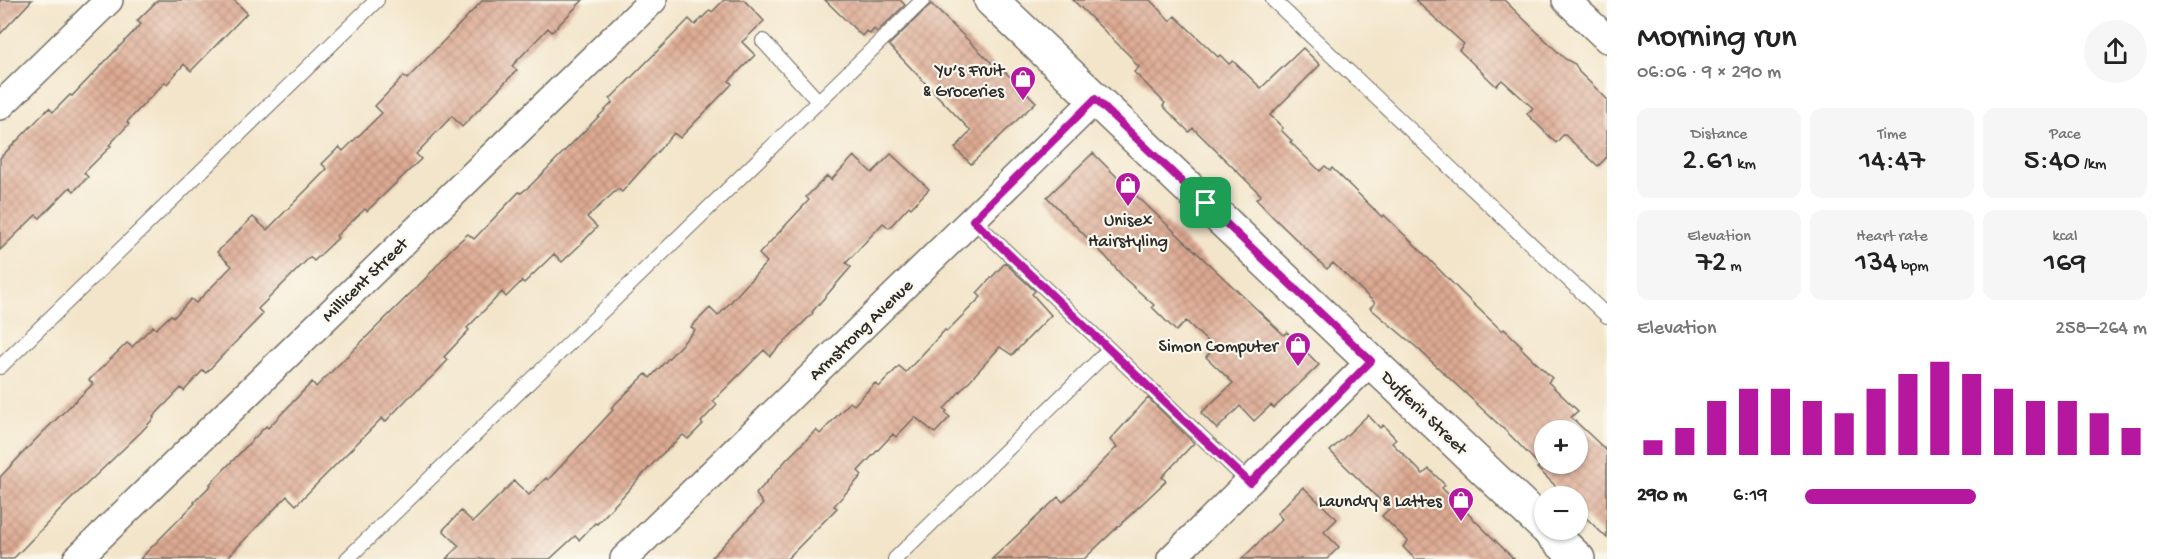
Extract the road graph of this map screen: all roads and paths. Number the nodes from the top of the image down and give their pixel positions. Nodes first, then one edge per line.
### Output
1 (109, 0) edge
2 (376, 0) edge
3 (653, 0) edge
4 (923, 0) edge
5 (991, 0) edge
6 (1274, 0) edge
7 (1566, 0) edge
8 (1607, 39) edge
9 (763, 41) dead end
10 (1095, 99) junction
11 (818, 101) junction
12 (0, 106) edge
13 (973, 220) junction
14 (1607, 316) edge
15 (1109, 350) junction
16 (1371, 361) junction
17 (0, 367) edge
18 (1250, 483) junction
19 (1534, 517) edge
20 (1558, 540) edge
21 (77, 559) edge
22 (347, 559) edge
23 (624, 559) edge
24 (895, 559) edge
25 (1172, 559) edge
26 (1578, 559) edge

1 - 12 street
2 - 17 lane
3 - 21 street, Millicent Street
4 - 11 lane
5 - 10 main road, Dufferin Street
6 - 14 lane
7 - 8 street
9 - 11 lane
10 - 13 street, Armstrong Avenue
10 - 16 main road, Dufferin Street
11 - 22 lane
13 - 15 lane
13 - 23 street, Armstrong Avenue
15 - 18 lane
15 - 24 lane
16 - 18 street
16 - 19 main road, Dufferin Street
18 - 25 street
20 - 26 main road, Dufferin Street

